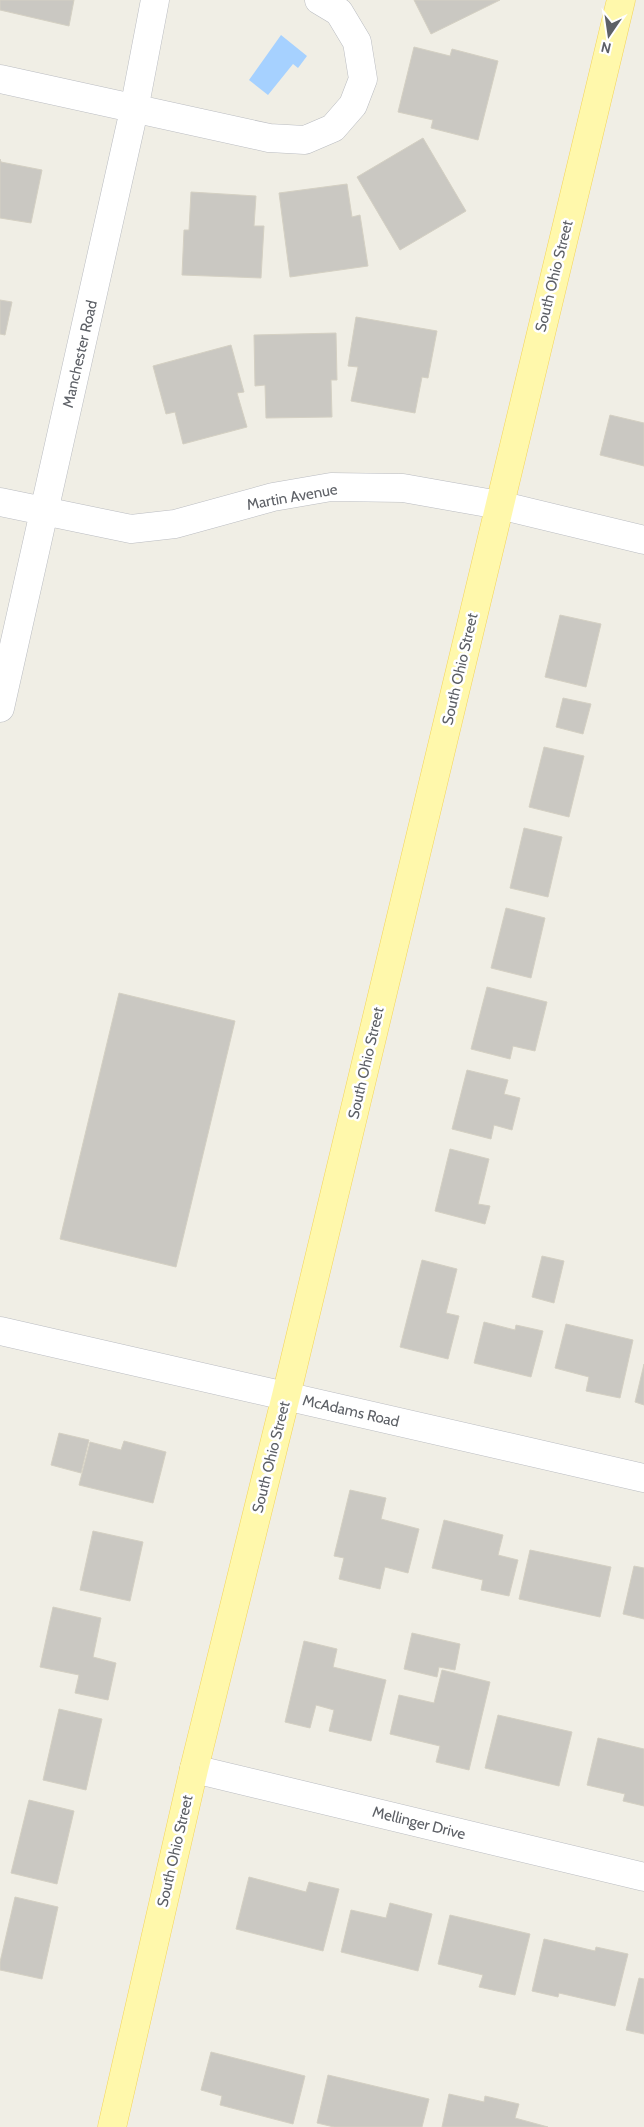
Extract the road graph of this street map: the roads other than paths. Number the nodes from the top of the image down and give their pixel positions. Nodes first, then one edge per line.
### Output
1 (155, 0) edge
2 (319, 0) edge
3 (621, 0) edge
4 (0, 79) edge
5 (134, 110) junction
6 (0, 502) edge
7 (499, 505) junction
8 (45, 512) junction
9 (644, 540) edge
10 (0, 708) edge
11 (0, 1331) edge
12 (286, 1396) junction
13 (644, 1478) edge
14 (194, 1769) junction
15 (644, 1877) edge
16 (112, 2127) edge

1 - 5 street, Manchester Road
2 - 5 street
3 - 7 main road, South Ohio Street
4 - 5 street
5 - 8 street, Manchester Road
6 - 8 street, Martin Avenue
7 - 8 street, Martin Avenue
7 - 9 street, Martin Avenue
7 - 12 main road, South Ohio Street
8 - 10 street, Manchester Road
11 - 12 street, McAdams Road
12 - 13 street, McAdams Road
12 - 14 main road, South Ohio Street
14 - 15 street, Mellinger Drive
14 - 16 main road, South Ohio Street

